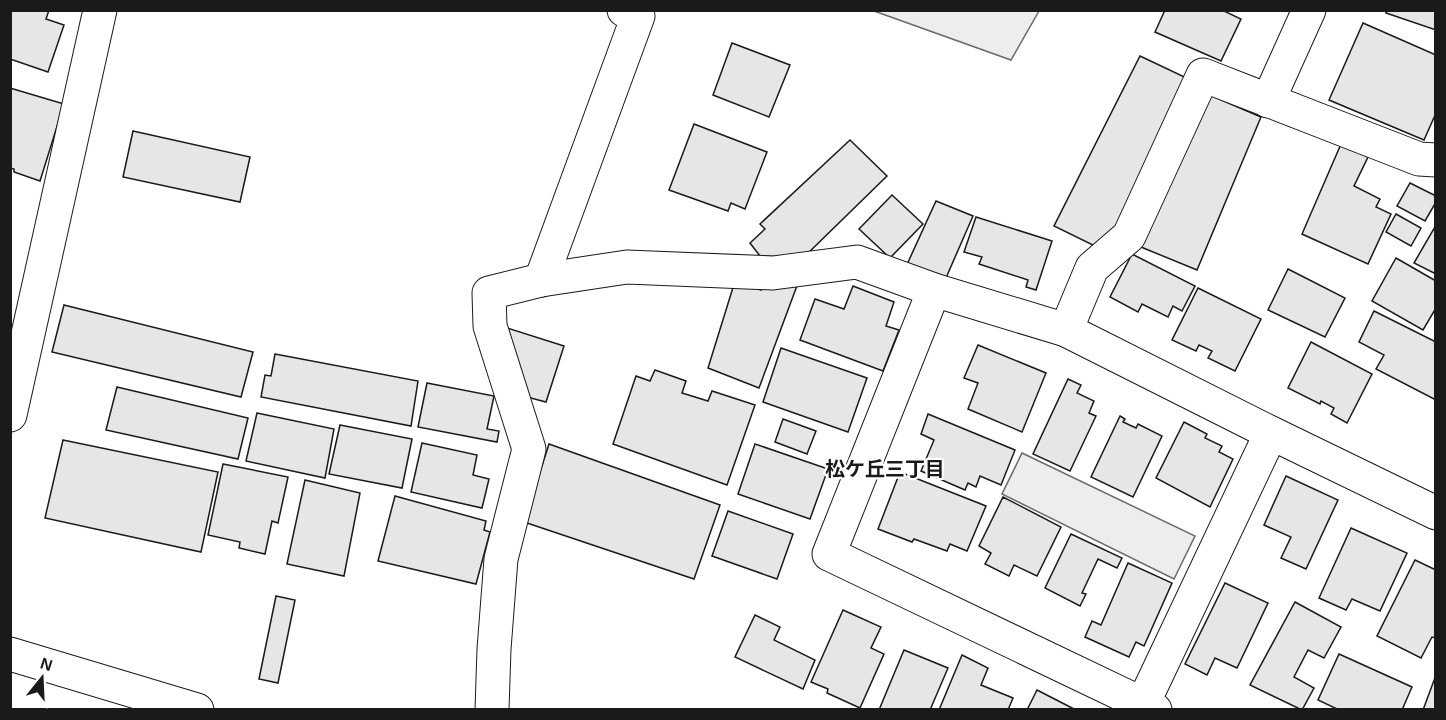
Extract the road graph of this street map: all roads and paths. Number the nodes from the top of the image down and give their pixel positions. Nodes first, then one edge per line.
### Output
1 (100, 10) edge
2 (624, 10) edge
3 (1309, 10) edge
4 (1268, 101) junction
5 (1436, 160) edge
6 (541, 280) junction
7 (934, 290) junction
8 (1066, 330) junction
9 (10, 415) edge
10 (1270, 433) junction
11 (1436, 513) edge
12 (10, 654) edge
13 (1146, 708) edge
14 (197, 710) edge
15 (492, 710) edge

1 - 9 street
2 - 6 street
3 - 4 street
4 - 5 street
4 - 8 street
6 - 7 street
6 - 15 street
7 - 8 street
7 - 13 street
8 - 10 street
10 - 11 street
10 - 13 street
12 - 14 street

